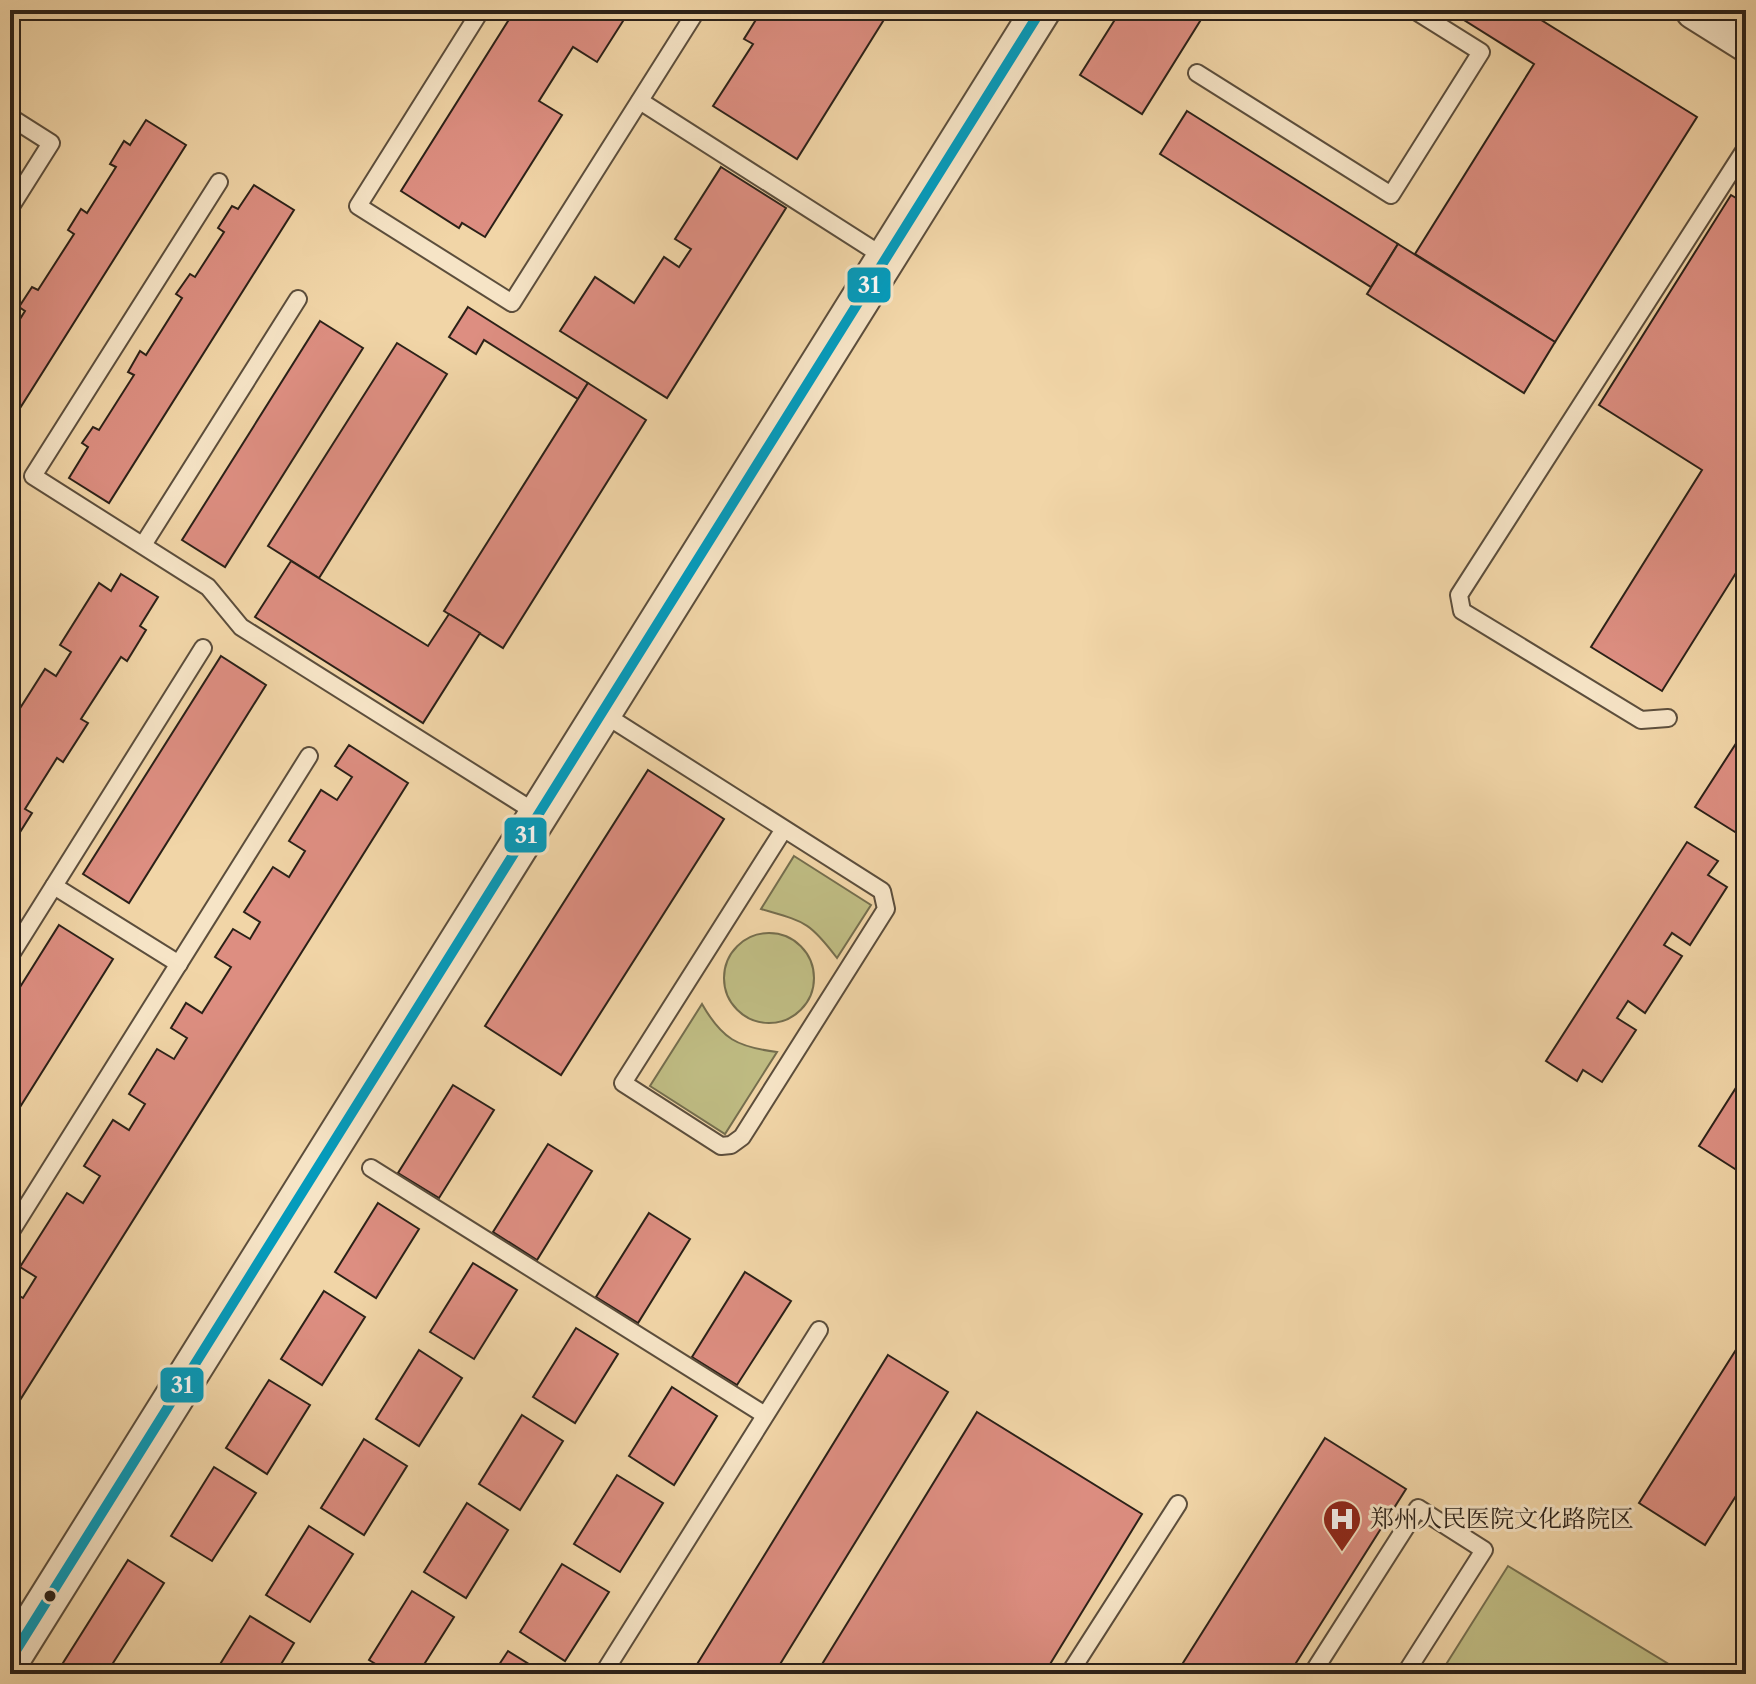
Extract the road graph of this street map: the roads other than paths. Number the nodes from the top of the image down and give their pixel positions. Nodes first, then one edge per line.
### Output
1 (481, 10) edge
2 (697, 10) edge
3 (1041, 10) edge
4 (1414, 10) edge
5 (1695, 10) edge
6 (1746, 42) edge
7 (1197, 73) dead end
8 (640, 101) junction
9 (10, 117) edge
10 (1746, 148) edge
11 (219, 182) dead end
12 (10, 208) edge
13 (886, 258) junction
14 (298, 299) dead end
15 (143, 545) junction
16 (203, 648) dead end
17 (602, 713) junction
18 (1668, 718) dead end
19 (309, 756) dead end
20 (538, 814) junction
21 (784, 829) junction
22 (54, 886) junction
23 (17, 930) edge
24 (10, 956) edge
25 (179, 964) junction
26 (371, 1168) dead end
27 (10, 1233) edge
28 (819, 1330) dead end
29 (765, 1415) junction
30 (1178, 1504) dead end
31 (10, 1660) edge
32 (603, 1674) edge
33 (1069, 1674) edge
34 (1312, 1674) edge
35 (1405, 1674) edge

1 - 8 lane
2 - 8 lane
3 - 13 street
4 - 7 lane
5 - 6 street
8 - 13 lane
9 - 12 lane
10 - 18 lane
11 - 15 lane
13 - 17 street
14 - 15 lane
15 - 20 lane
16 - 22 lane
17 - 20 street
17 - 21 lane
19 - 25 lane
20 - 31 street
21 - 21 lane
22 - 23 lane
22 - 25 lane
23 - 24 lane
25 - 27 lane
26 - 29 lane
28 - 29 lane
29 - 32 lane
30 - 33 lane
34 - 35 lane

